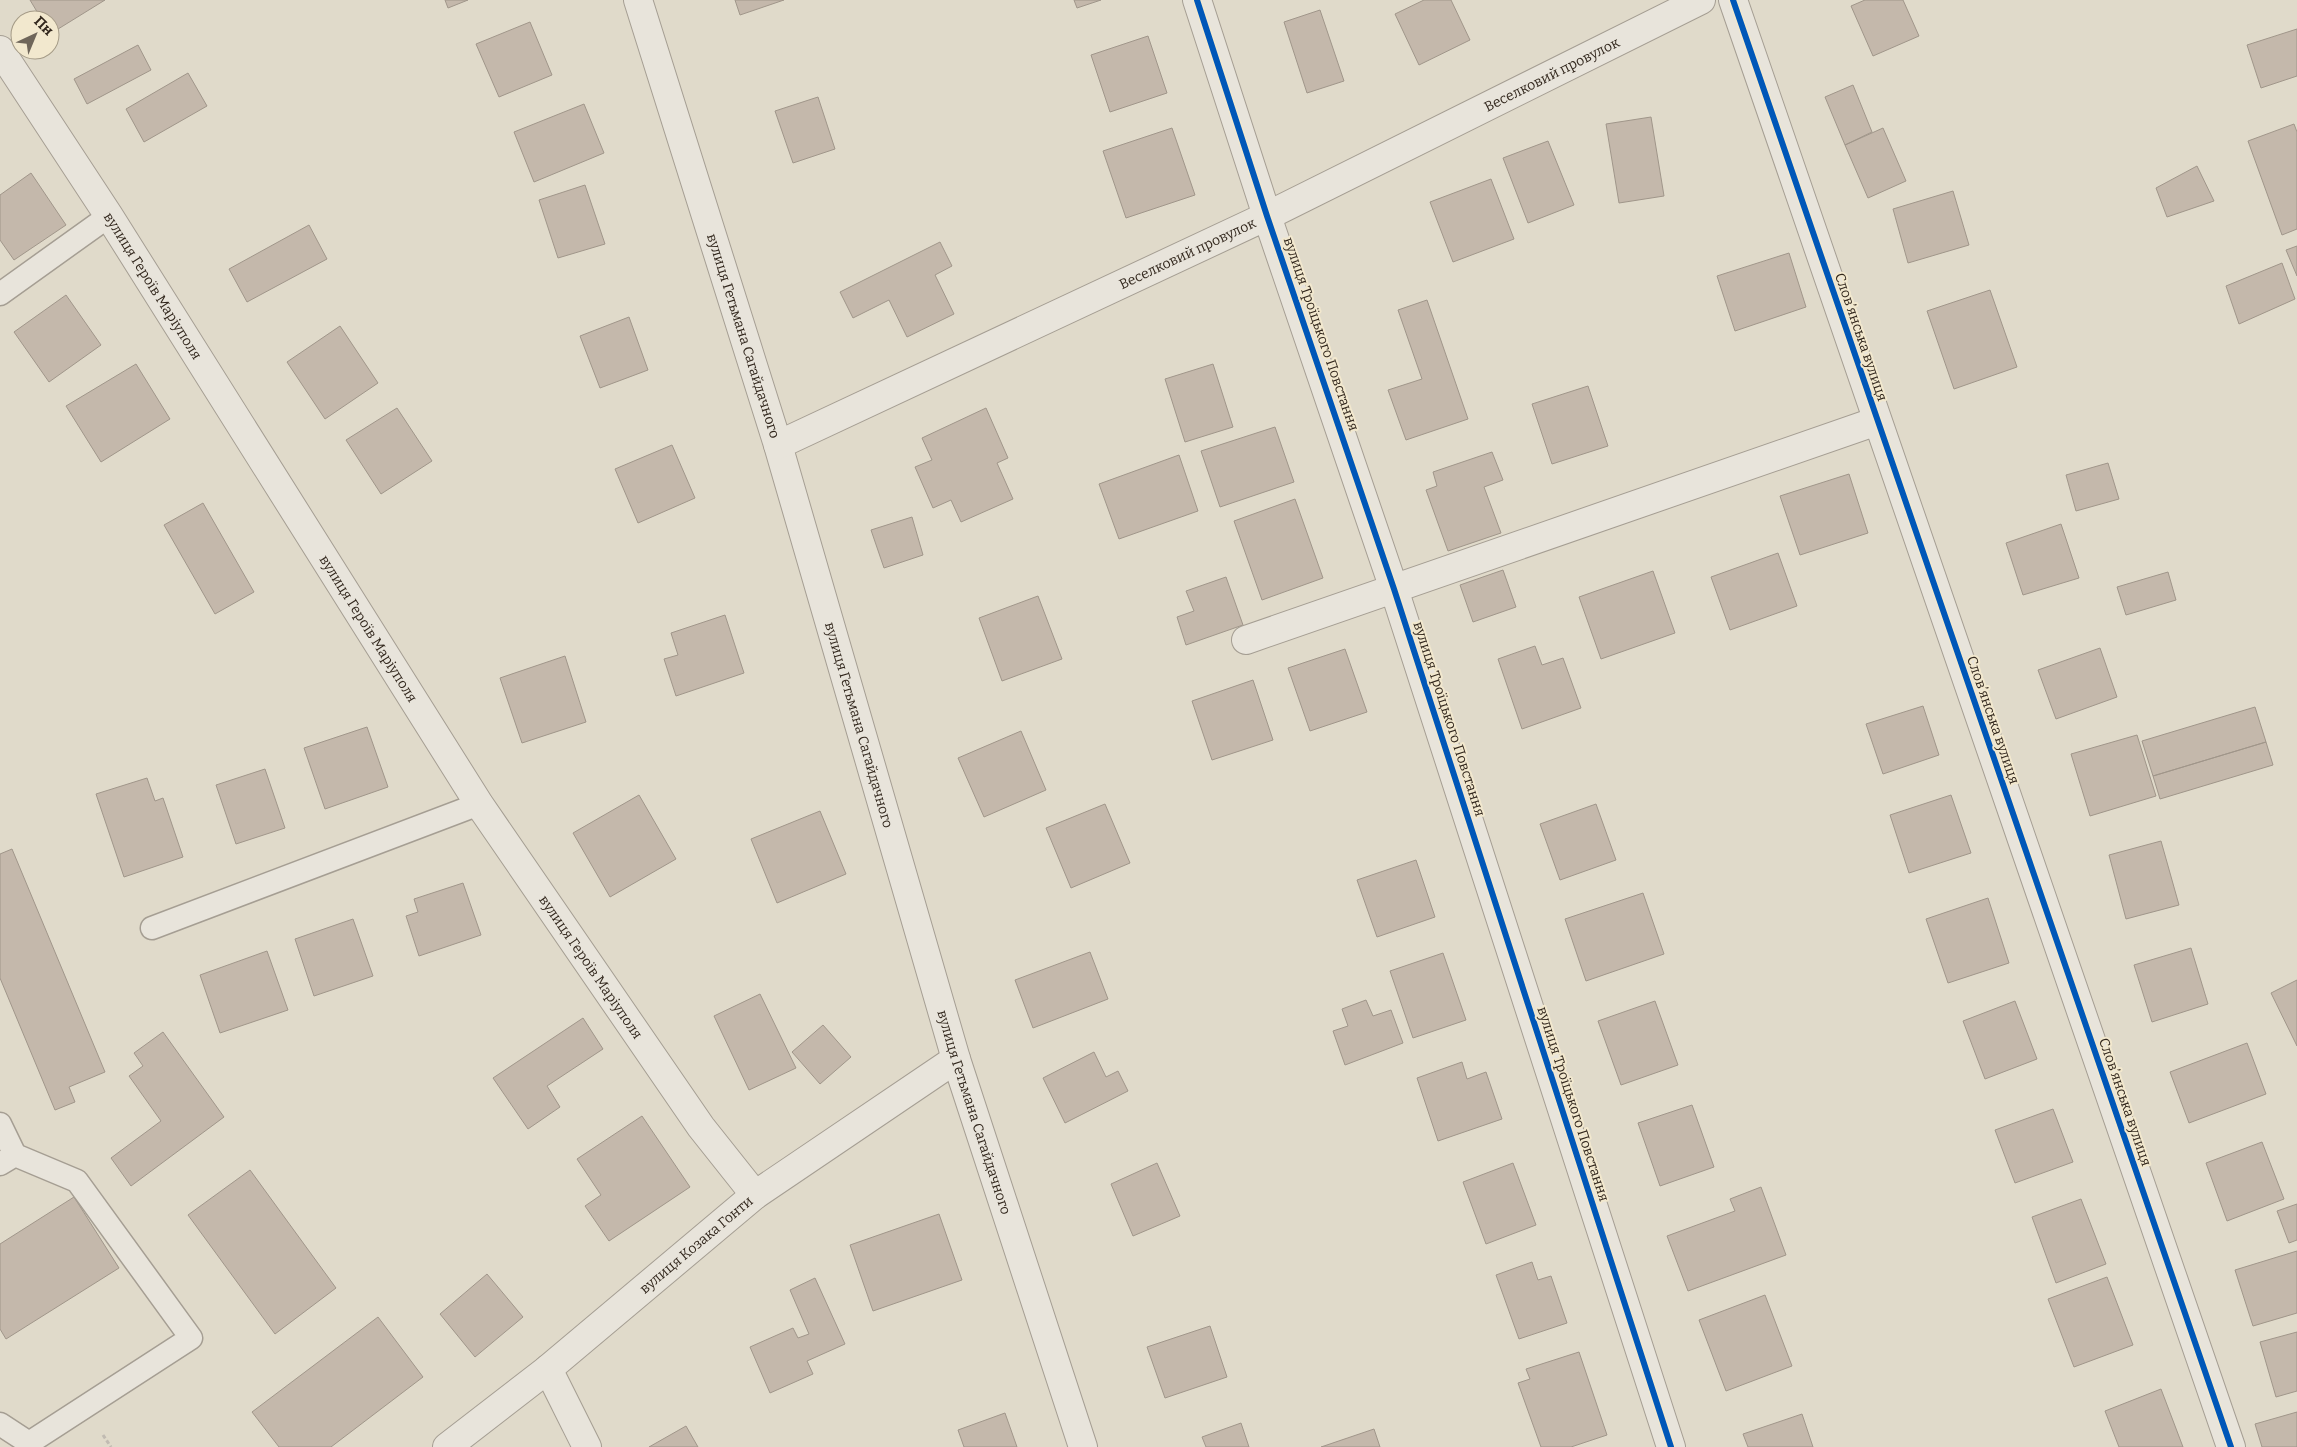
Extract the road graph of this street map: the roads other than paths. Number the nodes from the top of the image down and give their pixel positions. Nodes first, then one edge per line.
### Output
1 (638, 0) edge
2 (1197, 0) edge
3 (1701, 0) edge
4 (1732, 0) edge
5 (0, 50) edge
6 (109, 216) junction
7 (1267, 216) junction
8 (0, 294) edge
9 (1877, 421) junction
10 (778, 445) junction
11 (1394, 589) junction
12 (1246, 640) dead end
13 (479, 804) junction
14 (152, 928) dead end
15 (956, 1058) junction
16 (0, 1124) edge
17 (7, 1160) edge
18 (755, 1195) junction
19 (548, 1369) junction
20 (0, 1424) edge
21 (447, 1447) edge
22 (587, 1447) edge
23 (1083, 1447) edge
24 (1671, 1447) edge
25 (2231, 1447) edge

1 - 10 street, вулиця Гетьмана Сагайдачного
2 - 7 street, вулиця Троїцького Повстання
3 - 7 street, Веселковий провулок
4 - 9 street, Словʼянська вулиця
5 - 6 street, вулиця Героїв Маріуполя
6 - 8 lane
6 - 13 street, вулиця Героїв Маріуполя
7 - 10 street, Веселковий провулок
7 - 11 street, вулиця Троїцького Повстання
9 - 11 street
9 - 25 street, Словʼянська вулиця
10 - 15 street, вулиця Гетьмана Сагайдачного
11 - 12 street
11 - 24 street, вулиця Троїцького Повстання
13 - 14 lane
13 - 18 street, вулиця Героїв Маріуполя
15 - 18 street, вулиця Козака Гонти
15 - 23 street, вулиця Гетьмана Сагайдачного
16 - 17 lane
17 - 20 lane
18 - 19 street, вулиця Козака Гонти
19 - 21 street, вулиця Козака Гонти
19 - 22 street

